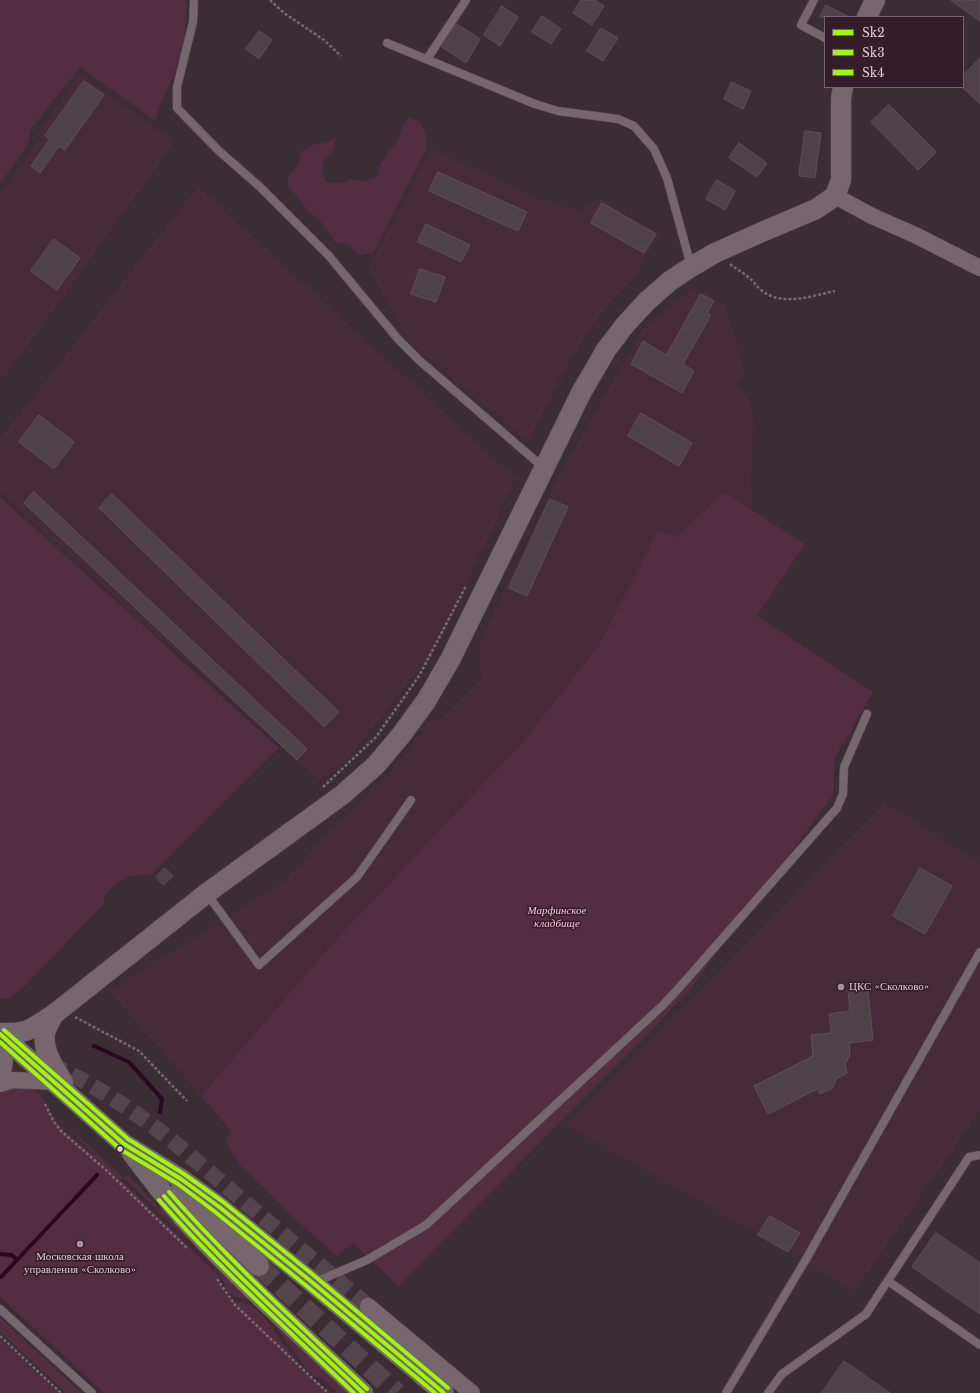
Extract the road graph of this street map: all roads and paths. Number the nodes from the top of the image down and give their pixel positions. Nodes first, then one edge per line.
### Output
1 (194, 0) edge
2 (270, 0) edge
3 (466, 0) edge
4 (814, 0) edge
5 (875, 0) edge
6 (867, 16) edge
7 (824, 37) edge
8 (387, 43) dead end
9 (341, 56) dead end
10 (427, 59) junction
11 (843, 88) edge
12 (835, 196) junction
13 (729, 263) dead end
14 (691, 267) junction
15 (980, 268) edge
16 (835, 291) dead end
17 (545, 469) junction
18 (467, 584) dead end
19 (867, 714) dead end
20 (318, 791) dead end
21 (411, 800) dead end
22 (207, 893) junction
23 (980, 952) edge
24 (53, 1015) junction
25 (74, 1017) dead end
26 (0, 1034) edge
27 (0, 1080) edge
28 (55, 1082) junction
29 (0, 1084) edge
30 (71, 1096) junction
31 (187, 1102) dead end
32 (45, 1104) dead end
33 (124, 1144) junction
34 (980, 1155) edge
35 (189, 1250) dead end
36 (260, 1266) tunnel mouth
37 (217, 1279) dead end
38 (888, 1281) junction
39 (313, 1283) junction
40 (368, 1306) tunnel mouth
41 (0, 1309) edge
42 (0, 1336) edge
43 (980, 1345) edge
44 (62, 1393) edge
45 (92, 1393) edge
46 (328, 1393) edge
47 (363, 1393) edge
48 (444, 1393) edge
49 (472, 1393) edge
50 (726, 1393) edge
51 (768, 1393) edge

1 - 17 lane
2 - 9 path
3 - 10 lane
4 - 7 lane
5 - 6 street
8 - 10 lane
10 - 14 lane
11 - 12 street
12 - 14 street
12 - 15 street
13 - 16 path
14 - 17 street
17 - 22 street
18 - 20 path
19 - 39 lane
21 - 22 lane
22 - 24 street
23 - 50 lane
24 - 26 street
24 - 30 street
25 - 31 path
26 - 27 street
26 - 28 street
28 - 29 street
28 - 30 street
30 - 33 street
32 - 35 path
33 - 36 street
33 - 39 street
33 - 47 street
34 - 38 lane
37 - 46 path
38 - 43 lane
38 - 51 lane
39 - 48 street
40 - 49 street
41 - 45 lane
42 - 44 path

